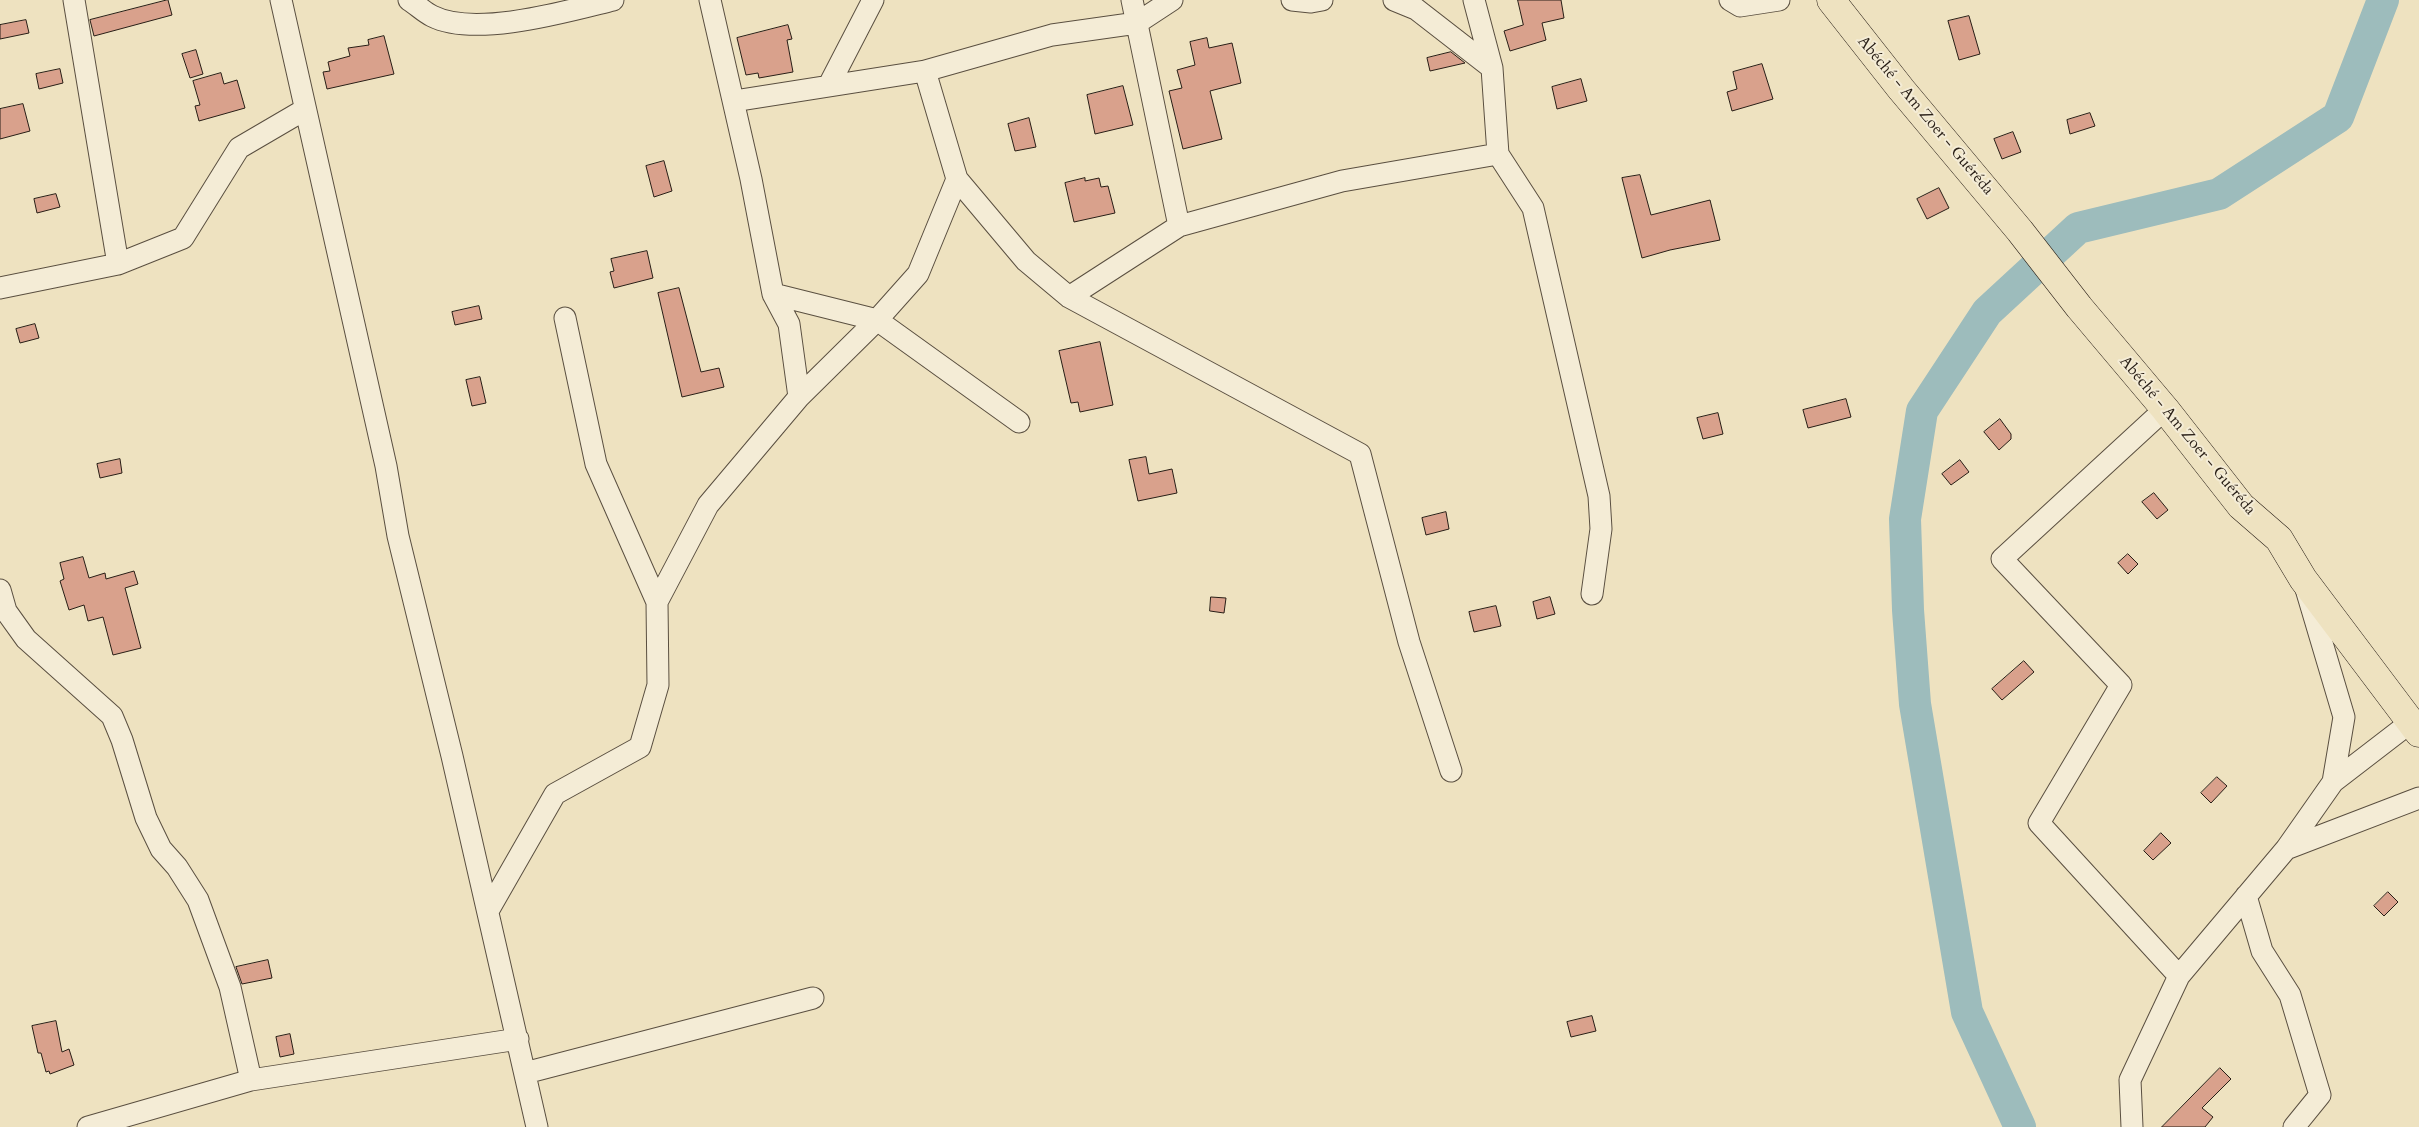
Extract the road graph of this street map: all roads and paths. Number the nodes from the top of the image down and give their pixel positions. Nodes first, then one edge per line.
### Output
1 (74, 0) edge
2 (281, 0) edge
3 (410, 0) edge
4 (613, 0) edge
5 (710, 0) edge
6 (873, 0) edge
7 (1132, 0) edge
8 (1172, 0) edge
9 (1292, 0) edge
10 (1322, 0) edge
11 (1394, 0) edge
12 (1474, 0) edge
13 (1730, 0) edge
14 (1779, 0) edge
15 (1831, 0) edge
16 (1137, 23) junction
17 (1492, 68) junction
18 (925, 71) junction
19 (829, 85) junction
20 (734, 101) junction
21 (304, 110) junction
22 (1498, 154) junction
23 (957, 179) junction
24 (1179, 226) junction
25 (118, 264) junction
26 (0, 288) edge
27 (773, 294) junction
28 (1069, 297) junction
29 (565, 318) dead end
30 (877, 320) junction
31 (799, 397) junction
32 (2165, 409) junction
33 (1019, 422) dead end
34 (2303, 579) junction
35 (0, 590) edge
36 (1592, 594) dead end
37 (657, 602) junction
38 (2415, 727) edge
39 (1451, 771) dead end
40 (2334, 782) junction
41 (2419, 798) edge
42 (2286, 849) junction
43 (2246, 896) junction
44 (488, 911) junction
45 (2179, 976) junction
46 (813, 998) dead end
47 (518, 1039) junction
48 (526, 1073) junction
49 (251, 1080) junction
50 (88, 1127) edge
51 (537, 1127) edge
52 (2132, 1127) edge
53 (2294, 1127) edge

1 - 25 street
2 - 21 street
3 - 4 street
5 - 20 street
6 - 19 street
7 - 16 street
8 - 16 street
9 - 10 street
11 - 17 street
12 - 17 street
13 - 14 street
15 - 32 main road, Abéché - Am Zoer - Guéréda
16 - 18 street
16 - 24 street
17 - 22 street
18 - 19 street
18 - 23 street
19 - 20 street
20 - 27 street
21 - 25 street
21 - 44 street
22 - 24 street
22 - 36 street
23 - 28 street
23 - 30 street
24 - 28 street
25 - 26 street
27 - 30 street
27 - 31 street
28 - 39 street
29 - 37 street
30 - 31 street
30 - 33 street
31 - 37 street
32 - 34 main road, Abéché - Am Zoer - Guéréda
32 - 45 street
34 - 38 main road, Abéché - Am Zoer - Guéréda
34 - 40 street
35 - 49 street
37 - 44 street
38 - 40 street
40 - 42 street
41 - 42 street
42 - 43 street
43 - 45 street
43 - 53 street
44 - 47 street
45 - 52 street
46 - 48 street
47 - 48 street
47 - 49 street
48 - 51 street
49 - 50 street

